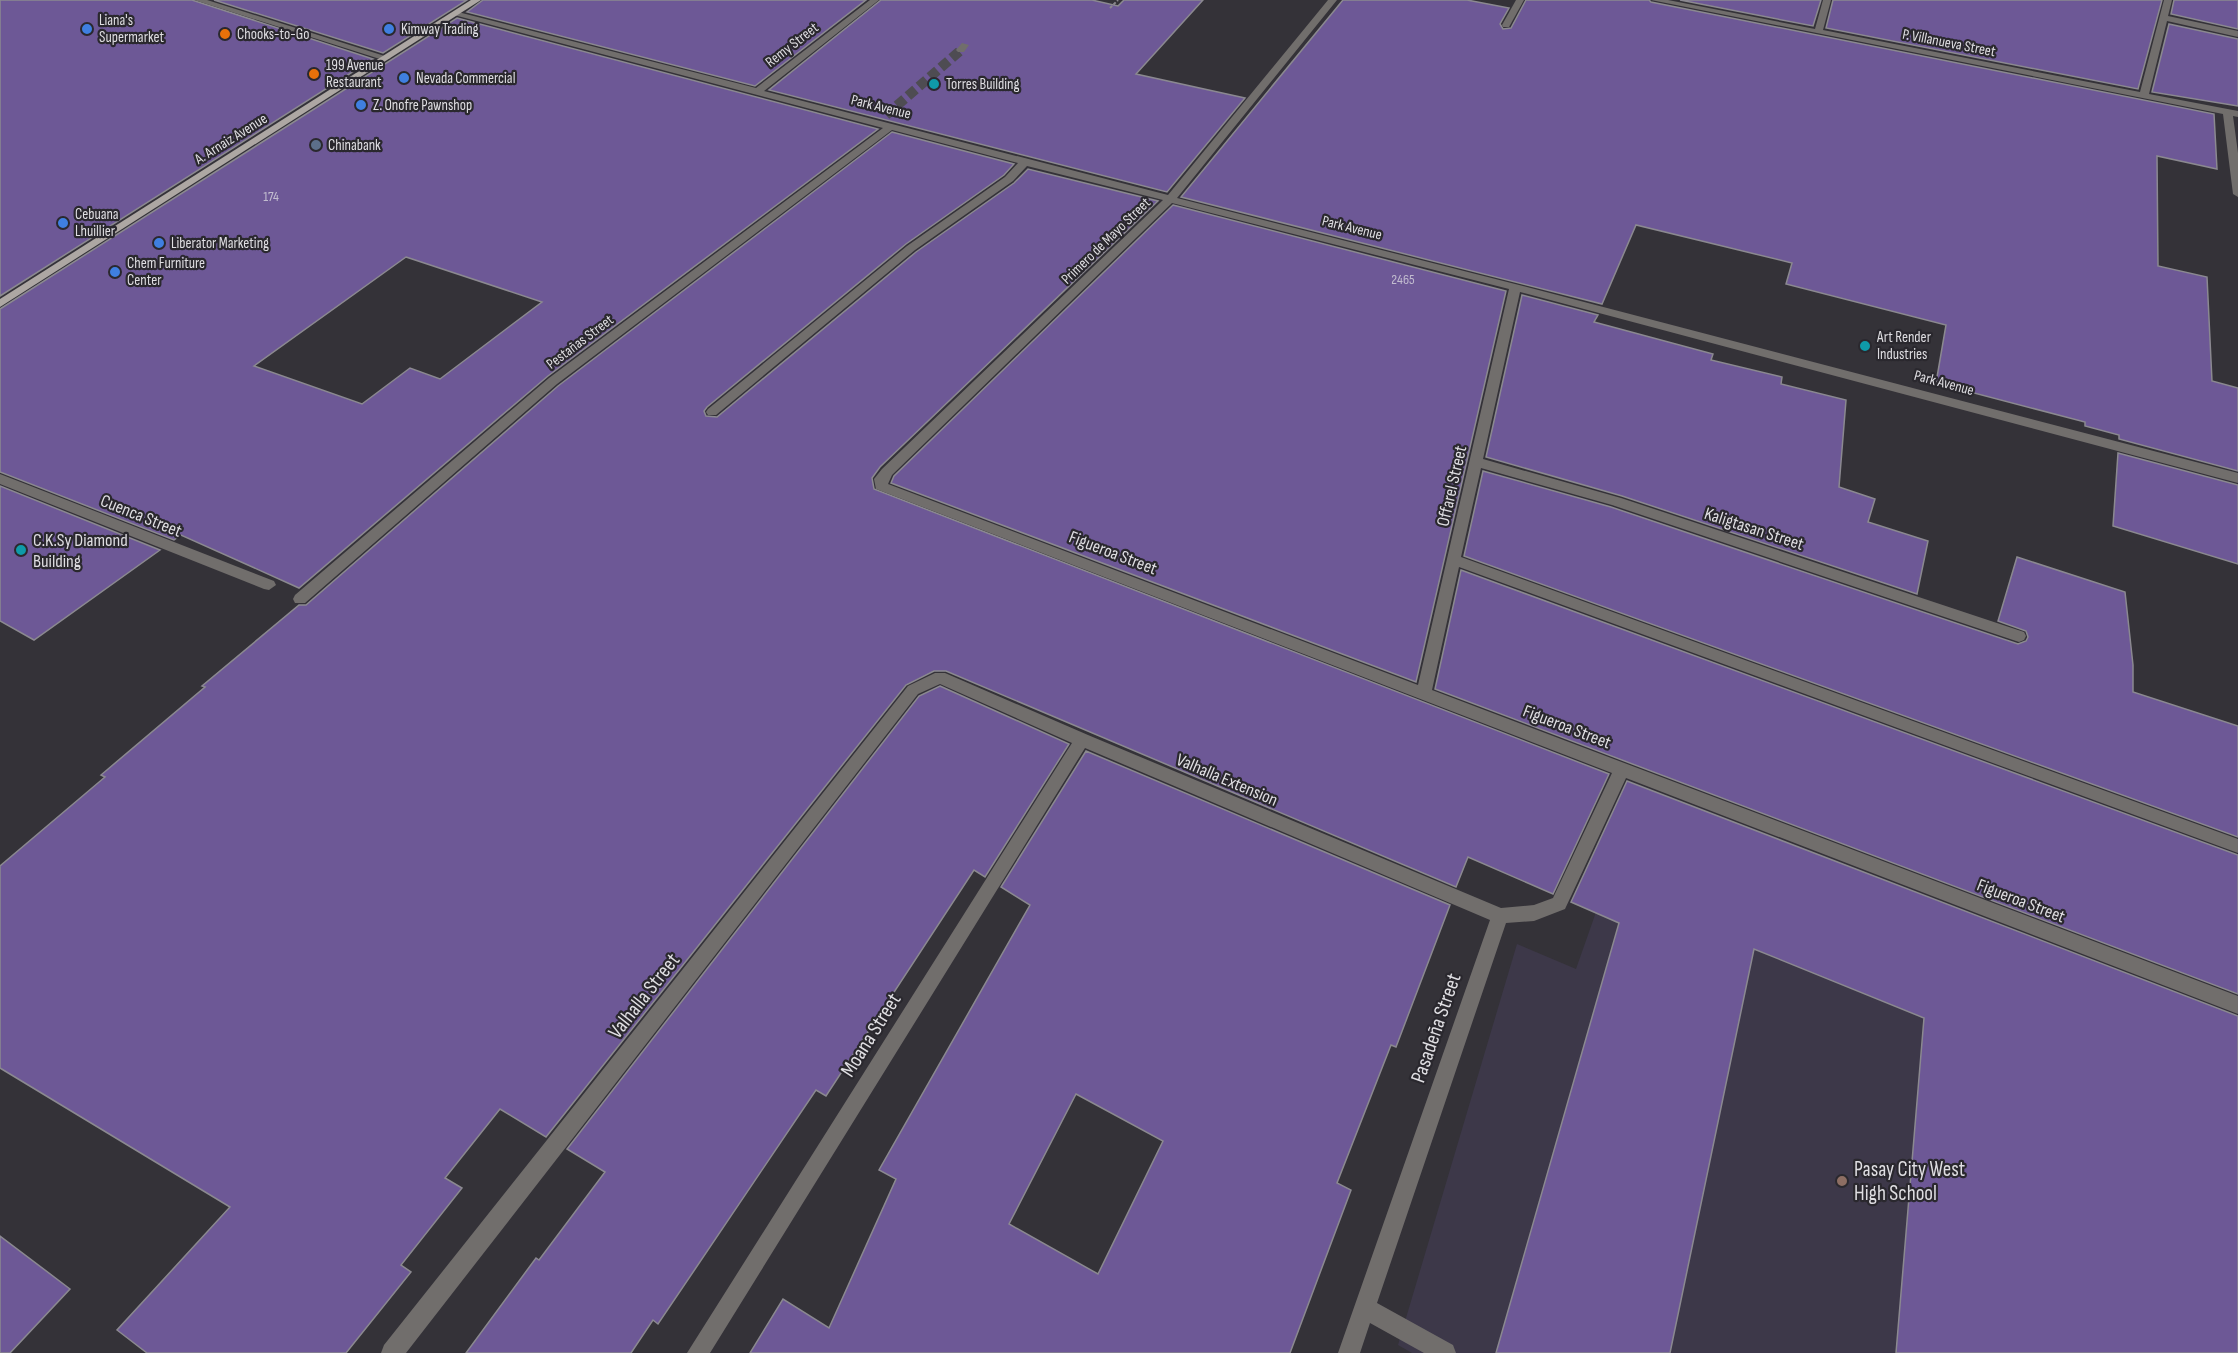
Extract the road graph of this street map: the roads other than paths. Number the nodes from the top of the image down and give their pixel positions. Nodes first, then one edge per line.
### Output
1 (198, 0) edge
2 (477, 0) edge
3 (874, 0) edge
4 (1333, 0) edge
5 (1520, 0) edge
6 (1655, 0) edge
7 (1827, 0) edge
8 (2168, 0) edge
9 (457, 13) junction
10 (2163, 17) junction
11 (1506, 25) dead end
12 (1818, 32) junction
13 (2238, 34) edge
14 (386, 58) junction
15 (757, 92) junction
16 (2143, 97) junction
17 (2233, 113) edge
18 (889, 120) junction
19 (1025, 162) junction
20 (2238, 194) edge
21 (1172, 198) junction
22 (1515, 287) junction
23 (0, 304) edge
24 (712, 412) dead end
25 (1476, 462) junction
26 (2238, 478) edge
27 (0, 479) edge
28 (881, 486) joint
29 (1454, 560) junction
30 (269, 585) dead end
31 (300, 598) dead end
32 (2019, 636) dead end
33 (940, 677) joint
34 (1424, 693) junction
35 (1082, 740) junction
36 (1622, 769) junction
37 (2238, 846) edge
38 (1500, 916) junction
39 (2238, 1005) edge
40 (1364, 1308) junction
41 (392, 1353) edge
42 (698, 1353) edge
43 (1348, 1353) edge
44 (1445, 1353) edge

1 - 14 street
2 - 9 main road, A. Arnaiz Avenue
3 - 15 street, Remy Street
4 - 21 street, Primero de Mayo Street
5 - 11 street
6 - 12 street, P. Villanueva Street
7 - 12 street
8 - 10 street
9 - 14 main road, A. Arnaiz Avenue
9 - 15 street, Park Avenue
10 - 13 street
10 - 16 street
12 - 16 street, P. Villanueva Street
14 - 23 main road, A. Arnaiz Avenue
15 - 18 street, Park Avenue
16 - 17 street, P. Villanueva Street
17 - 20 street
18 - 19 street, Park Avenue
18 - 31 street, Pestañas Street
19 - 21 street, Park Avenue
19 - 24 street
21 - 22 street, Park Avenue
21 - 28 street, Primero de Mayo Street
22 - 25 street, Offarel Street
22 - 26 street, Park Avenue
25 - 29 street, Offarel Street
25 - 32 street, Kaligtasan Street
27 - 30 street, Cuenca Street
28 - 34 street, Figueroa Street
29 - 34 street, Offarel Street
29 - 37 street
33 - 35 street, Valhalla Extension
33 - 41 street, Valhalla Street
34 - 36 street, Figueroa Street
35 - 38 street, Valhalla Extension
35 - 42 street, Moana Street
36 - 38 street
36 - 39 street, Figueroa Street
38 - 40 street, Pasadeña Street
40 - 43 street, Pasadeña Street
40 - 44 street

